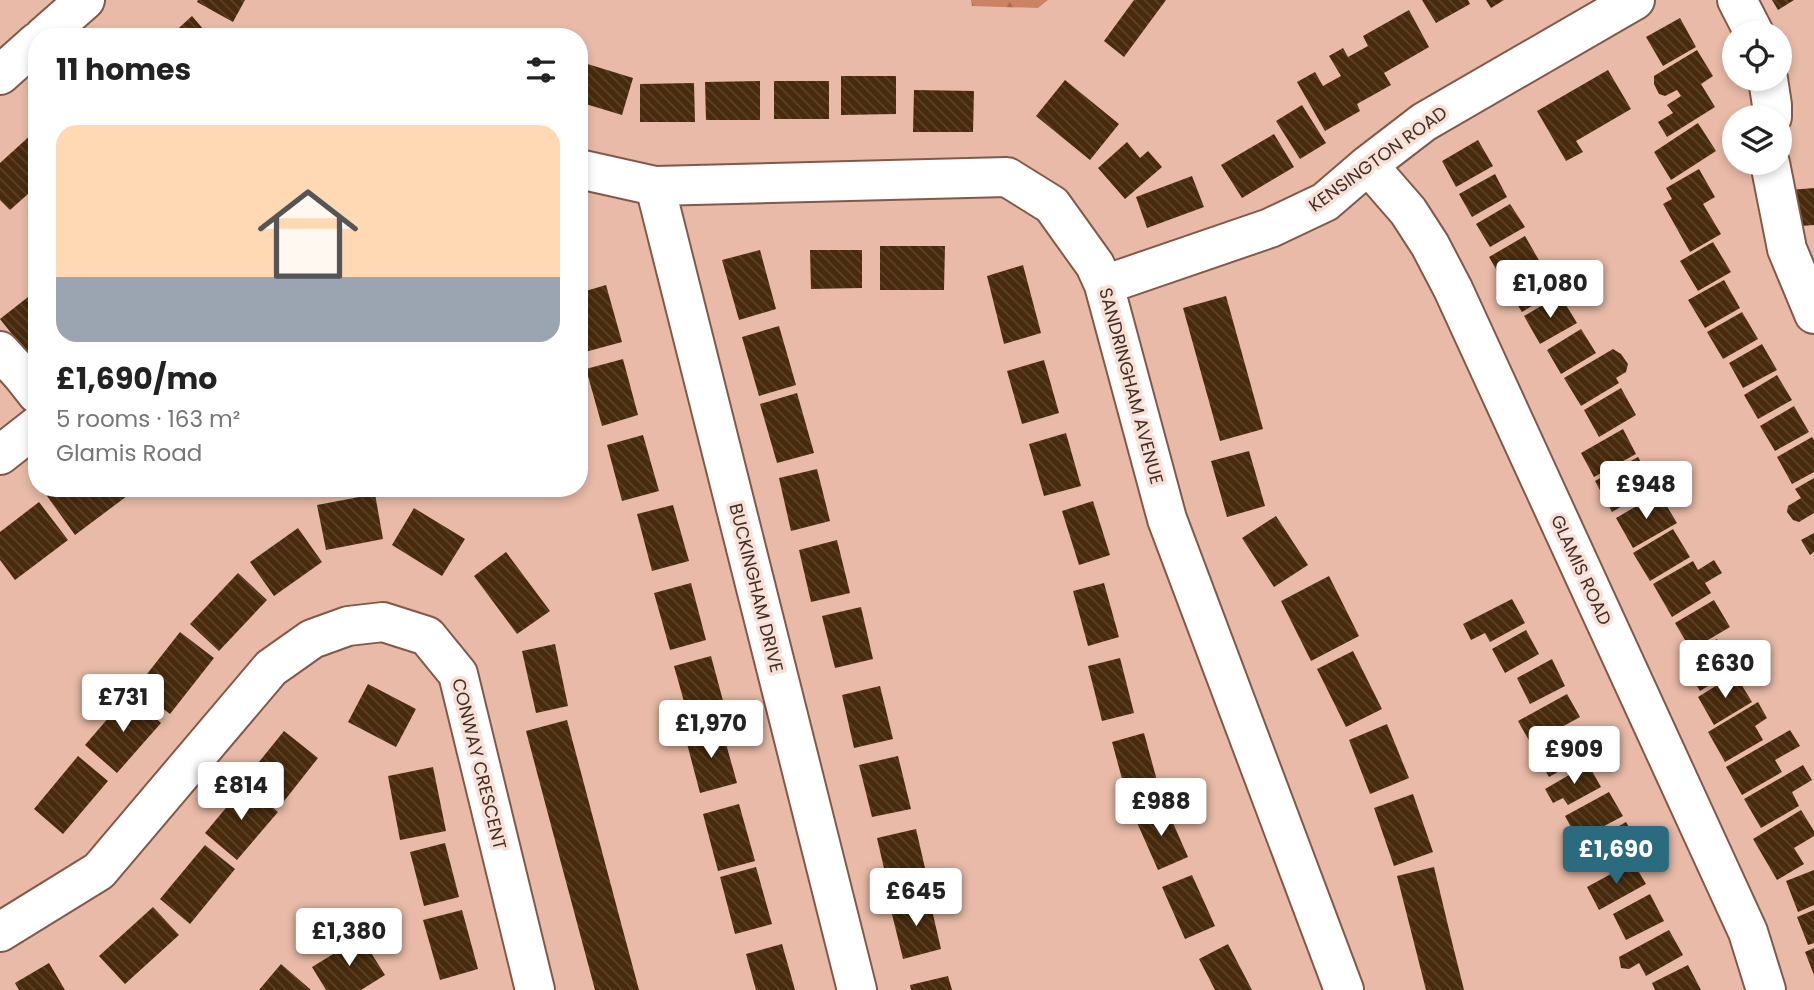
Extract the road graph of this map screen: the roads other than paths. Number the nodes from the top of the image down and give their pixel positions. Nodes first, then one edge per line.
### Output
1 (85, 0) edge
2 (1635, 0) edge
3 (1737, 0) edge
4 (1748, 21) edge
5 (53, 28) edge
6 (28, 50) edge
7 (0, 75) edge
8 (1368, 165) junction
9 (588, 171) edge
10 (1774, 175) edge
11 (656, 186) junction
12 (1801, 249) edge
13 (1104, 285) junction
14 (1814, 314) edge
15 (0, 351) edge
16 (28, 383) edge
17 (28, 433) edge
18 (0, 455) edge
19 (0, 932) edge
20 (534, 990) edge
21 (857, 990) edge
22 (1344, 990) edge
23 (1766, 990) edge

1 - 5 street
2 - 8 street, KENSINGTON ROAD
3 - 4 street
6 - 7 street
8 - 13 street, KENSINGTON ROAD
8 - 23 street, GLAMIS ROAD
9 - 11 street, SANDRINGHAM AVENUE
10 - 12 street
11 - 13 street, SANDRINGHAM AVENUE
11 - 21 street, BUCKINGHAM DRIVE
12 - 14 street
13 - 22 street, SANDRINGHAM AVENUE
15 - 16 street
17 - 18 street
19 - 20 street, CONWAY CRESCENT

